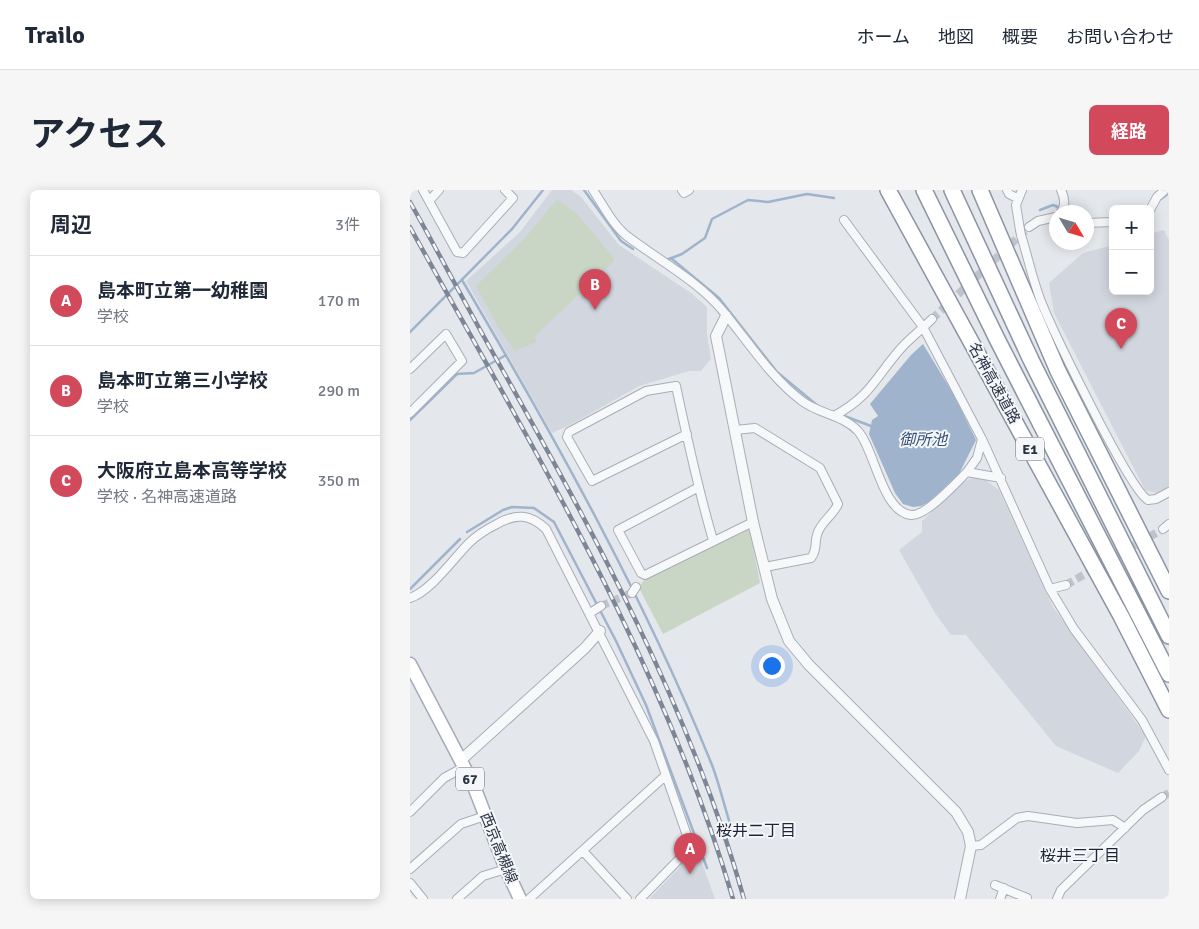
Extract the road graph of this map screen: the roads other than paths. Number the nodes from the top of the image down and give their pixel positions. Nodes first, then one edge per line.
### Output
1 (423, 190) edge
2 (439, 190) edge
3 (505, 190) edge
4 (593, 190) edge
5 (682, 190) edge
6 (688, 190) edge
7 (888, 190) edge
8 (924, 190) edge
9 (952, 190) edge
10 (980, 190) edge
11 (1008, 190) edge
12 (1022, 190) edge
13 (1061, 190) edge
14 (1165, 190) edge
15 (429, 201) junction
16 (1017, 205) junction
17 (1062, 205) edge
18 (1153, 205) edge
19 (1049, 219) edge
20 (844, 220) dead end
21 (1109, 222) edge
22 (1094, 223) edge
23 (1029, 227) tunnel mouth
24 (726, 316) junction
25 (932, 319) tunnel mouth
26 (921, 326) junction
27 (410, 369) edge
28 (410, 413) edge
29 (836, 414) junction
30 (735, 430) junction
31 (686, 434) junction
32 (982, 439) junction
33 (967, 472) junction
34 (1001, 478) junction
35 (698, 488) junction
36 (1169, 492) edge
37 (754, 522) junction
38 (713, 540) junction
39 (765, 567) junction
40 (1066, 585) tunnel mouth
41 (1050, 590) junction
42 (1169, 591) edge
43 (410, 598) edge
44 (601, 606) tunnel mouth
45 (590, 613) junction
46 (600, 631) junction
47 (1169, 636) edge
48 (410, 664) edge
49 (1169, 674) edge
50 (1169, 710) edge
51 (463, 763) junction
52 (1169, 770) edge
53 (665, 776) junction
54 (1162, 797) tunnel mouth
55 (410, 812) edge
56 (485, 816) junction
57 (1125, 828) junction
58 (971, 846) junction
59 (583, 851) junction
60 (410, 869) edge
61 (506, 869) junction
62 (995, 884) dead end
63 (411, 887) edge
64 (1004, 888) junction
65 (1027, 898) edge
66 (423, 899) edge
67 (457, 899) edge
68 (520, 899) edge
69 (529, 899) edge
70 (627, 899) edge
71 (640, 899) edge
72 (959, 899) edge
73 (1000, 899) edge
74 (1057, 899) edge

1 - 15 street
2 - 15 street
3 - 15 street
4 - 24 street
5 - 6 street
7 - 50 highway, 名神高速道路 / E1
8 - 49 highway, 名神高速道路 / E1
9 - 47 highway
10 - 42 highway
11 - 16 street
12 - 16 street
13 - 17 street
14 - 18 street
16 - 36 street
19 - 23 street
20 - 26 street
21 - 22 street
24 - 29 street
24 - 30 street
25 - 26 street
26 - 29 street
26 - 32 street
27 - 28 street
29 - 33 street
30 - 37 street
30 - 39 street
31 - 31 street
31 - 35 street
32 - 33 street
32 - 34 street
33 - 34 street
34 - 41 street
35 - 38 street
35 - 38 street
37 - 38 street
37 - 39 street
39 - 58 street
40 - 41 street
41 - 52 street
43 - 45 street
44 - 45 street
45 - 46 street
46 - 51 street
46 - 53 street
48 - 51 main road, 西京高槻線 / 67
51 - 55 street
51 - 56 main road, 西京高槻線 / 67
53 - 59 street
53 - 71 street
54 - 57 street
56 - 60 street
56 - 61 main road, 西京高槻線 / 67
57 - 58 street
57 - 74 street
58 - 72 street
59 - 69 street
59 - 70 street
61 - 67 street
61 - 68 main road, 西京高槻線 / 67
62 - 64 street
63 - 66 street
64 - 65 street
64 - 73 street

